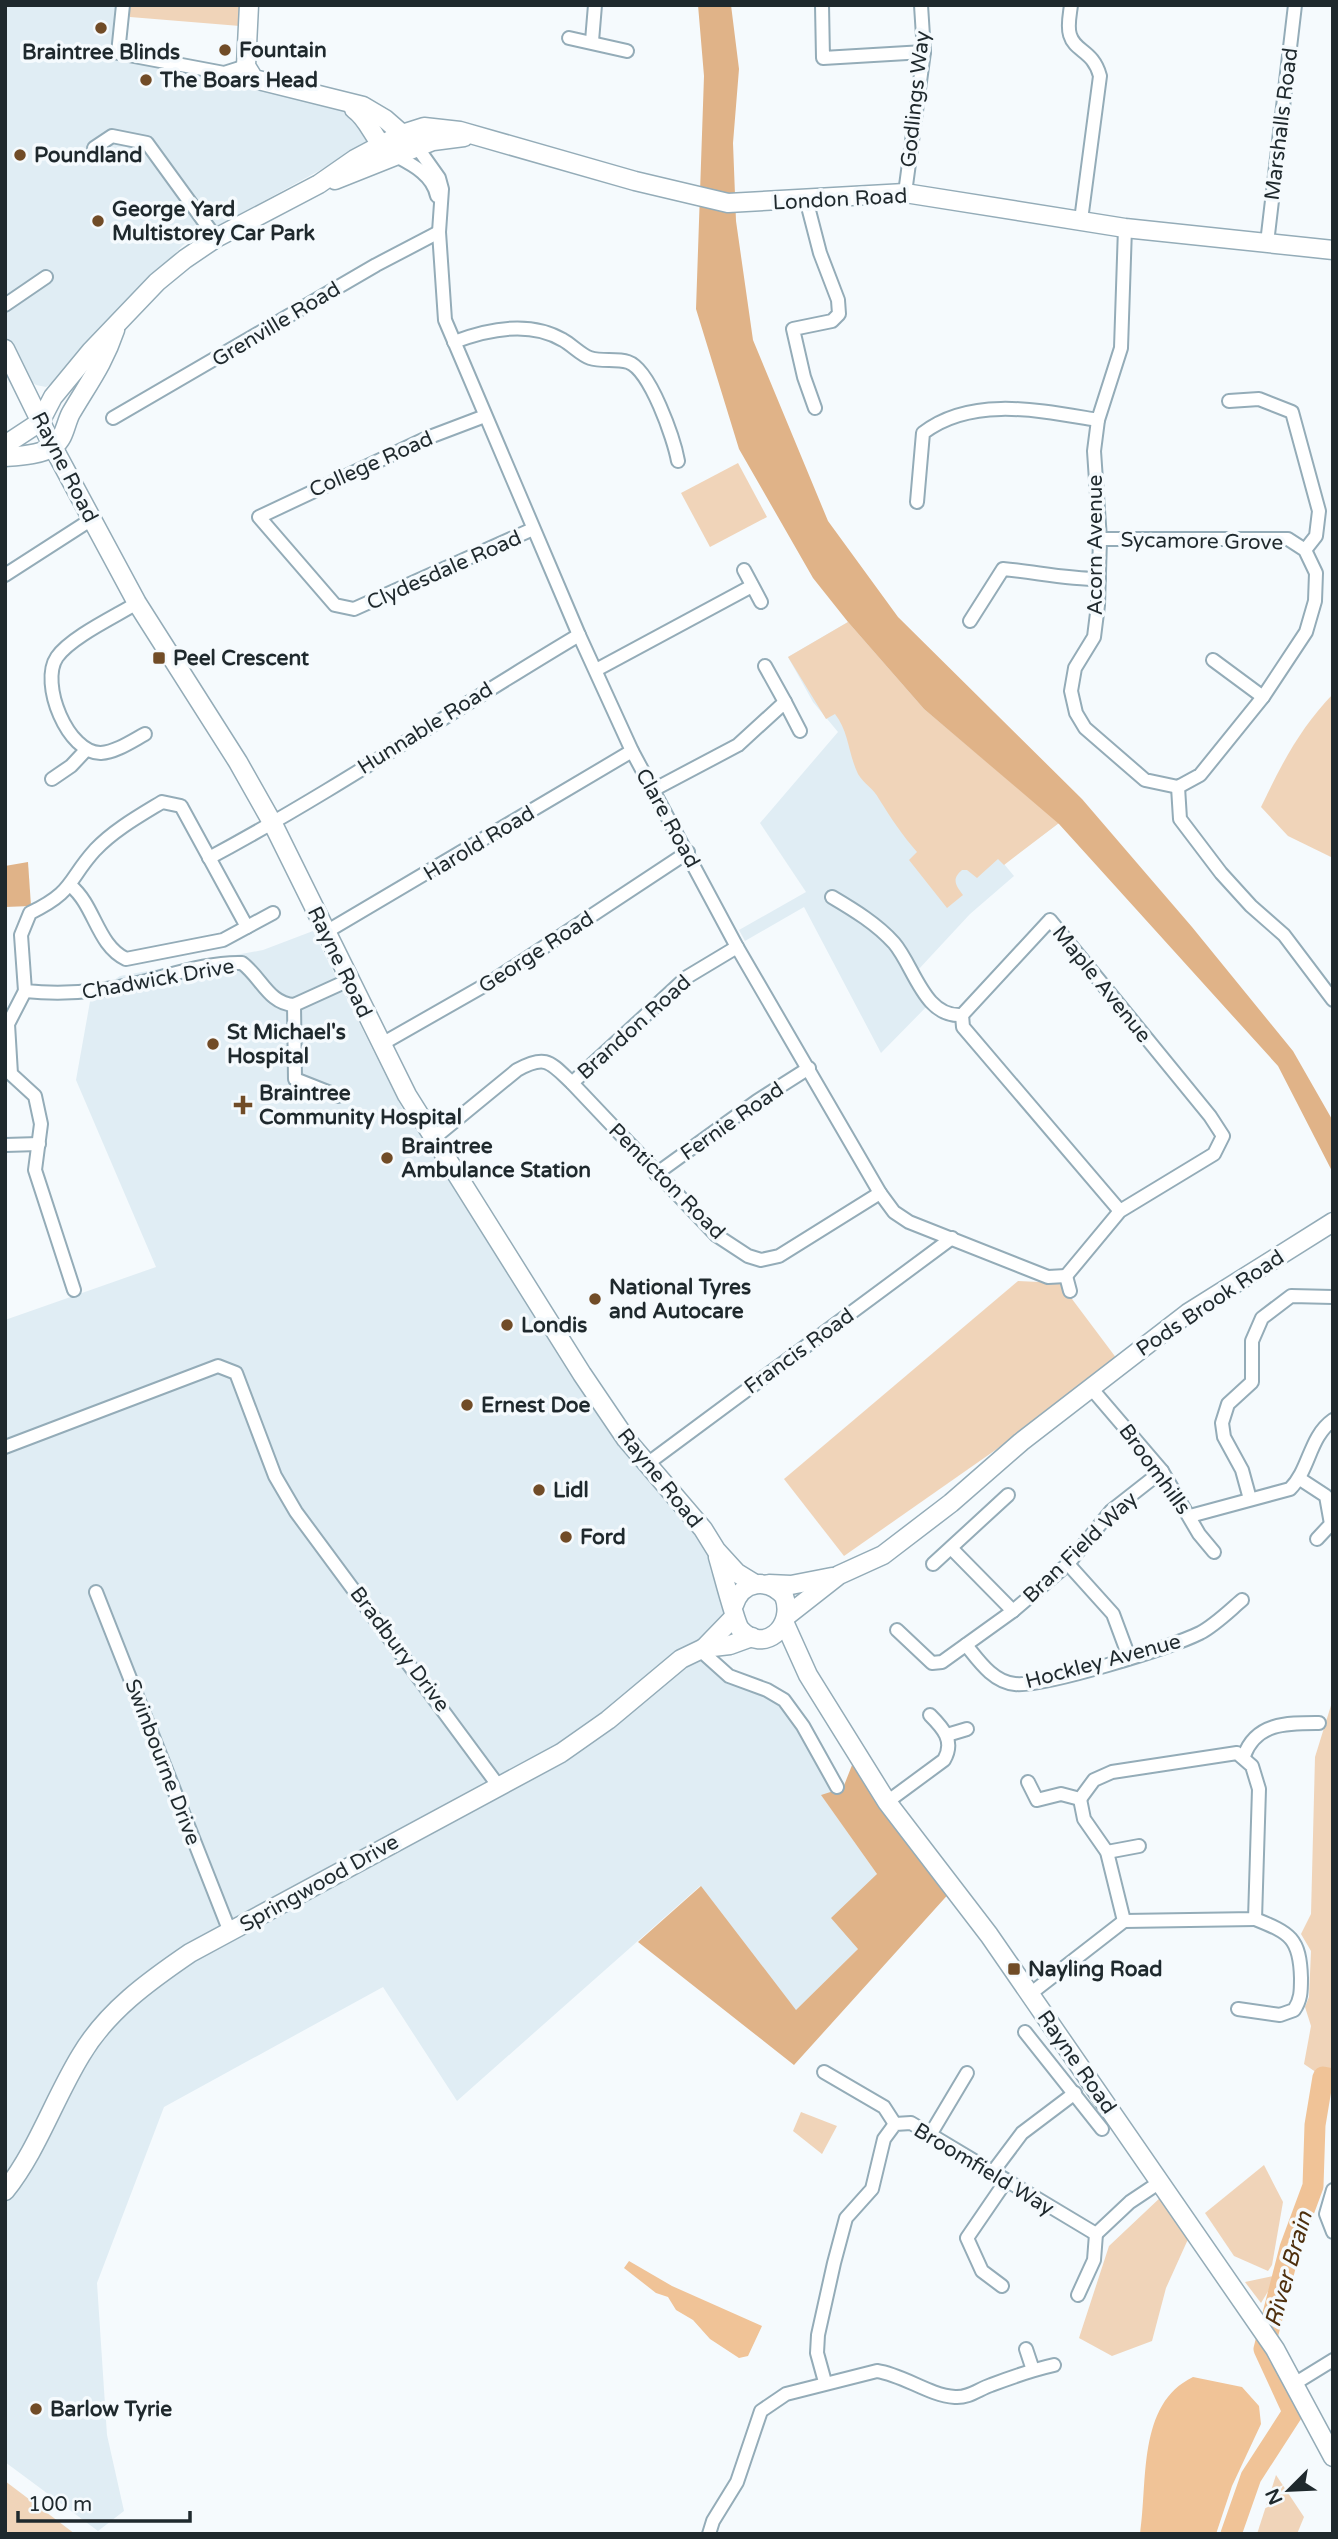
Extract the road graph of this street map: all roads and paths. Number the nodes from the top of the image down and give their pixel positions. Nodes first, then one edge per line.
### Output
1 (249, 5) edge
2 (595, 5) edge
3 (822, 5) edge
4 (921, 5) edge
5 (1071, 5) edge
6 (1295, 5) edge
7 (123, 7) edge
8 (569, 38) dead end
9 (592, 41) junction
10 (628, 51) dead end
11 (923, 52) junction
12 (246, 66) junction
13 (341, 102) junction
14 (402, 134) junction
15 (478, 138) junction
16 (381, 146) junction
17 (417, 147) junction
18 (94, 148) dead end
19 (396, 156) junction
20 (319, 184) junction
21 (905, 193) junction
22 (806, 199) junction
23 (440, 210) junction
24 (1081, 220) junction
25 (1125, 228) junction
26 (439, 232) junction
27 (216, 239) junction
28 (1267, 243) junction
29 (1333, 250) edge
30 (46, 277) dead end
31 (5, 305) edge
32 (116, 327) junction
33 (454, 342) junction
34 (5, 349) edge
35 (1229, 401) dead end
36 (815, 408) dead end
37 (71, 414) junction
38 (485, 416) junction
39 (113, 418) dead end
40 (1098, 420) junction
41 (40, 422) junction
42 (5, 445) edge
43 (53, 447) junction
44 (682, 455) dead end
45 (5, 457) edge
46 (917, 502) dead end
47 (92, 519) junction
48 (533, 529) junction
49 (1100, 539) junction
50 (1305, 550) junction
51 (744, 570) dead end
52 (5, 575) edge
53 (1099, 579) junction
54 (752, 586) junction
55 (761, 602) dead end
56 (137, 603) junction
57 (354, 609) joint
58 (970, 621) dead end
59 (579, 635) junction
60 (1213, 660) dead end
61 (765, 666) dead end
62 (596, 670) junction
63 (1263, 697) junction
64 (785, 702) junction
65 (800, 731) dead end
66 (145, 734) dead end
67 (86, 750) junction
68 (632, 751) junction
69 (52, 779) dead end
70 (1178, 788) junction
71 (653, 790) junction
72 (273, 824) junction
73 (688, 852) junction
74 (209, 858) junction
75 (71, 886) junction
76 (832, 897) dead end
77 (274, 914) dead end
78 (247, 927) junction
79 (326, 932) junction
80 (737, 947) junction
81 (349, 980) junction
82 (25, 992) junction
83 (1333, 1000) edge
84 (294, 1005) junction
85 (962, 1015) junction
86 (380, 1045) junction
87 (809, 1069) junction
88 (572, 1083) junction
89 (338, 1096) dead end
90 (434, 1138) junction
91 (39, 1144) junction
92 (5, 1145) edge
93 (656, 1174) junction
94 (880, 1192) junction
95 (1121, 1212) junction
96 (1333, 1222) edge
97 (952, 1238) junction
98 (1066, 1276) junction
99 (74, 1290) dead end
100 (1070, 1291) dead end
101 (1333, 1297) edge
102 (1091, 1388) junction
103 (1333, 1420) edge
104 (5, 1447) edge
105 (647, 1464) junction
106 (1162, 1471) junction
107 (1300, 1479) junction
108 (1008, 1494) dead end
109 (1250, 1499) junction
110 (1190, 1516) junction
111 (1317, 1539) dead end
112 (951, 1548) junction
113 (716, 1550) junction
114 (1214, 1552) dead end
115 (933, 1564) dead end
116 (1068, 1564) junction
117 (839, 1576) junction
118 (762, 1584) junction
119 (96, 1592) dead end
120 (1242, 1600) dead end
121 (734, 1611) junction
122 (1013, 1611) junction
123 (786, 1620) junction
124 (897, 1630) dead end
125 (757, 1638) junction
126 (966, 1645) junction
127 (702, 1649) junction
128 (1129, 1657) junction
129 (808, 1675) junction
130 (930, 1716) dead end
131 (1319, 1723) dead end
132 (967, 1729) dead end
133 (947, 1735) junction
134 (1244, 1756) junction
135 (1028, 1782) dead end
136 (837, 1787) dead end
137 (500, 1788) junction
138 (1080, 1799) junction
139 (887, 1802) junction
140 (1139, 1846) dead end
141 (1107, 1852) junction
142 (1255, 1919) junction
143 (1124, 1922) junction
144 (230, 1932) junction
145 (1030, 1994) junction
146 (1238, 2009) dead end
147 (1025, 2032) dead end
148 (824, 2072) dead end
149 (967, 2073) dead end
150 (1074, 2093) junction
151 (895, 2124) junction
152 (1102, 2129) dead end
153 (930, 2135) junction
154 (992, 2173) junction
155 (1006, 2181) junction
156 (1160, 2182) junction
157 (1333, 2190) edge
158 (5, 2191) edge
159 (1333, 2232) edge
160 (1097, 2234) junction
161 (1002, 2286) dead end
162 (1078, 2295) dead end
163 (1026, 2349) dead end
164 (1333, 2360) edge
165 (1054, 2365) dead end
166 (1033, 2370) junction
167 (825, 2382) junction
168 (1294, 2384) junction
169 (1333, 2458) edge
170 (709, 2534) edge

1 - 12 main road
2 - 9 street
3 - 11 street
4 - 11 street, Godlings Way
5 - 24 street
6 - 28 street, Marshalls Road
7 - 12 street
8 - 9 street
9 - 10 street
11 - 21 street, Godlings Way
12 - 13 main road
13 - 14 main road
13 - 16 main road
14 - 15 main road, London Road
14 - 16 main road, London Road
14 - 17 main road
15 - 17 main road, London Road
15 - 22 main road, London Road
16 - 19 main road
16 - 20 main road, London Road
17 - 19 main road, London Road
17 - 23 street, Clare Road
18 - 27 street
19 - 20 main road, London Road
19 - 23 street, Clare Road
20 - 27 main road
21 - 22 main road, London Road
21 - 24 main road, London Road
22 - 36 street
23 - 26 street, Clare Road
24 - 25 main road, London Road
25 - 28 main road, London Road
25 - 40 street, Acorn Avenue
26 - 33 street, Clare Road
26 - 39 street, Grenville Road
27 - 32 main road
28 - 29 main road, London Road
30 - 31 street
32 - 37 main road
32 - 41 main road
33 - 38 street, Clare Road
33 - 44 street
34 - 41 main road, Rayne Road
35 - 50 street
37 - 41 main road
37 - 43 main road
38 - 48 street, Clare Road
38 - 57 street, College Road
40 - 46 street
40 - 49 street, Acorn Avenue
41 - 42 main road
41 - 43 main road, Rayne Road
43 - 45 main road
43 - 47 main road, Rayne Road
47 - 52 street
47 - 56 main road, Rayne Road
48 - 57 street, Clydesdale Road
48 - 59 street, Clare Road
49 - 50 street, Sycamore Grove
49 - 53 street, Acorn Avenue
50 - 63 street, Sycamore Grove
51 - 54 street
53 - 58 street
53 - 70 street, Acorn Avenue
54 - 55 street
54 - 62 street
56 - 67 street
56 - 72 main road, Rayne Road
59 - 62 street, Clare Road
59 - 72 street, Hunnable Road
60 - 63 street
61 - 64 street
62 - 68 street, Clare Road
63 - 70 street, Sycamore Grove
64 - 65 street
64 - 71 street
66 - 67 street
67 - 69 street
68 - 71 street, Clare Road
68 - 79 street, Harold Road
70 - 83 street
71 - 73 street, Clare Road
72 - 74 street, Hunnable Road
72 - 79 main road, Rayne Road
73 - 80 street, Clare Road
73 - 86 street, George Road
74 - 75 street
74 - 78 street
75 - 78 street
75 - 82 street
76 - 85 street
77 - 78 street
79 - 81 main road, Rayne Road
80 - 87 street, Clare Road
80 - 88 street, Brandon Road
81 - 84 street
81 - 86 main road, Rayne Road
82 - 84 street, Chadwick Drive
82 - 91 street
84 - 89 street
85 - 95 street
85 - 95 street, Maple Avenue
86 - 90 main road, Rayne Road
87 - 93 street, Fernie Road
87 - 94 street, Clare Road
88 - 90 street, Brandon Road
88 - 93 street, Penticton Road
90 - 105 main road, Rayne Road
91 - 92 street
91 - 99 street
93 - 94 street, Penticton Road
94 - 97 street, Clare Road
95 - 98 street
96 - 102 main road, Pods Brook Road
97 - 98 street, Clare Road
97 - 105 street, Francis Road
98 - 100 street
101 - 109 street
102 - 106 street, Broomhills
102 - 117 main road, Pods Brook Road
103 - 107 street
104 - 137 street, Bradbury Drive
105 - 113 main road, Rayne Road
106 - 110 street, Broomhills
106 - 116 street, Bran Field Way
107 - 109 street
107 - 111 street
108 - 112 street
109 - 110 street
110 - 114 street, Broomhills
112 - 115 street
112 - 122 street
113 - 118 main road, Rayne Road
113 - 121 main road, Rayne Road
116 - 122 street, Bran Field Way
116 - 128 street
117 - 118 main road
117 - 123 main road
118 - 121 main road
118 - 123 main road, Rayne Road
119 - 144 street, Swinbourne Drive
120 - 128 street, Hockley Avenue
121 - 125 main road, Rayne Road
121 - 127 main road, Springwood Drive
122 - 126 street, Bran Field Way
123 - 125 main road
123 - 129 main road, Rayne Road
124 - 126 street, Bran Field Way
125 - 127 main road, Springwood Drive
125 - 129 main road, Rayne Road
126 - 128 street, Hockley Avenue
127 - 136 street
127 - 137 main road, Springwood Drive
129 - 139 main road, Rayne Road
130 - 133 street
131 - 134 street
132 - 133 street
133 - 139 street
134 - 138 street
134 - 142 street
135 - 138 street
137 - 144 main road, Springwood Drive
138 - 141 street
139 - 145 main road, Rayne Road
140 - 141 street
141 - 143 street
142 - 143 street
142 - 146 street
143 - 145 street
144 - 158 main road, Springwood Drive
145 - 156 main road, Rayne Road
147 - 150 street
148 - 151 street
149 - 153 street
150 - 152 street
150 - 154 street
151 - 153 street, Broomfield Way
151 - 167 street, Broomfield Way
153 - 154 street, Broomfield Way
154 - 155 street, Broomfield Way
155 - 160 street, Broomfield Way
155 - 161 street
156 - 160 street
156 - 168 main road, Rayne Road
157 - 159 street
160 - 162 street
163 - 166 street
164 - 168 street
165 - 166 street
166 - 167 street
167 - 170 street
168 - 169 main road, Rayne Road

